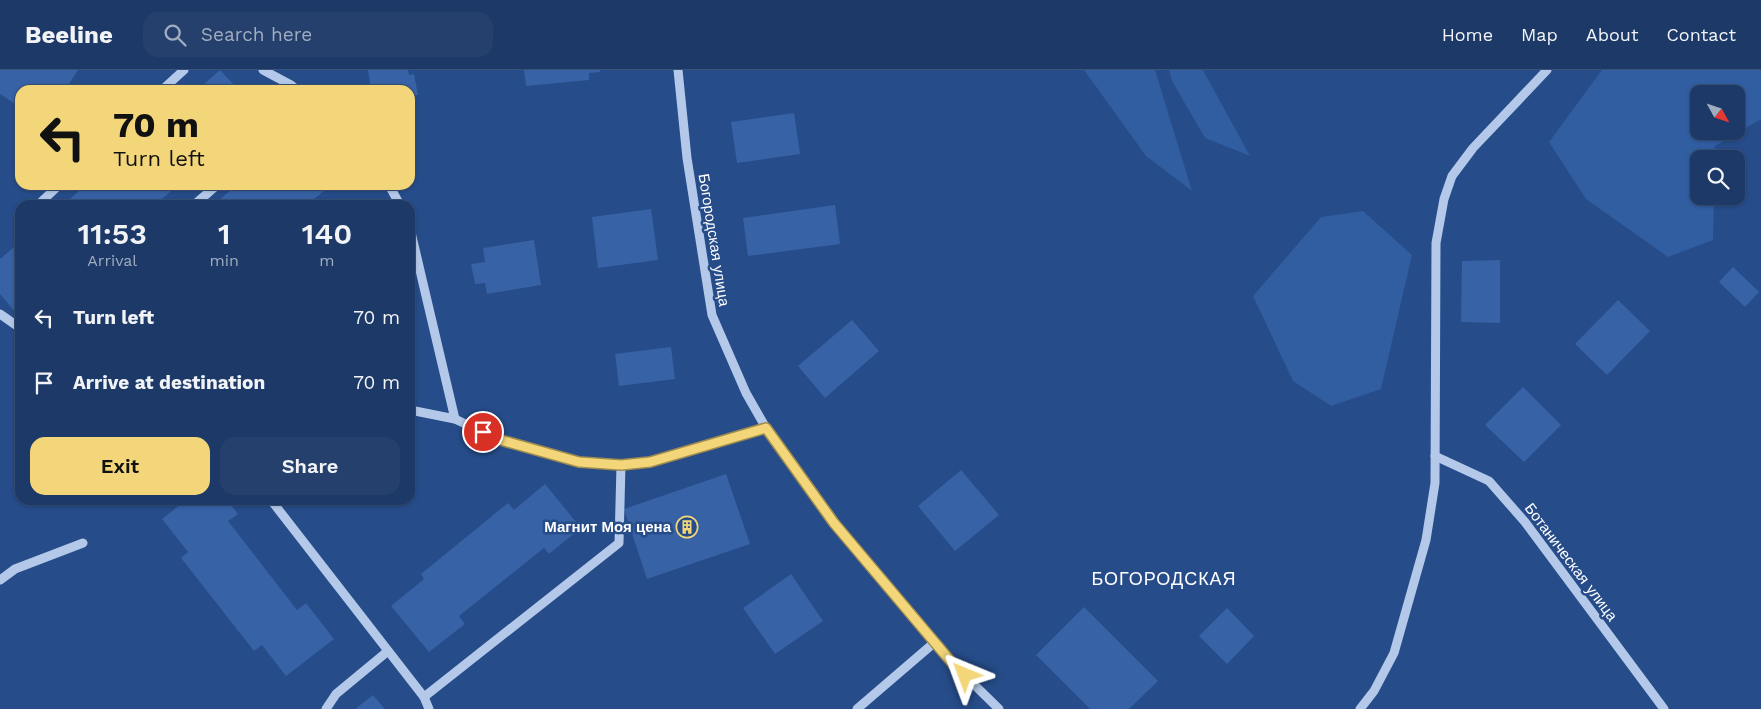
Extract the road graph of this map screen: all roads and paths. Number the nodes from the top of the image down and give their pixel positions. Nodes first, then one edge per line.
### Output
1 (184, 70) edge
2 (263, 70) edge
3 (678, 70) edge
4 (1547, 70) edge
5 (168, 85) edge
6 (291, 85) edge
7 (54, 190) edge
8 (212, 190) edge
9 (43, 200) edge
10 (200, 200) edge
11 (415, 249) edge
12 (0, 314) edge
13 (15, 324) edge
14 (415, 411) edge
15 (455, 419) junction
16 (766, 428) junction
17 (1435, 456) junction
18 (621, 465) junction
19 (275, 505) edge
20 (83, 544) dead end
21 (0, 580) edge
22 (935, 642) junction
23 (388, 651) junction
24 (424, 698) junction
25 (326, 709) edge
26 (429, 709) edge
27 (857, 709) edge
28 (999, 709) edge
29 (1360, 709) edge
30 (1664, 709) edge

1 - 5 street
2 - 6 street
3 - 16 street, Богородская улица
4 - 17 street
7 - 9 street
8 - 10 street
11 - 15 street
12 - 13 street
14 - 15 street
15 - 18 street
16 - 18 street
16 - 22 street, Богородская улица
17 - 29 street
17 - 30 street, Ботаническая улица
18 - 24 street
19 - 23 street
20 - 21 street
22 - 27 street
22 - 28 street, Богородская улица
23 - 24 street
23 - 25 street
24 - 26 street

